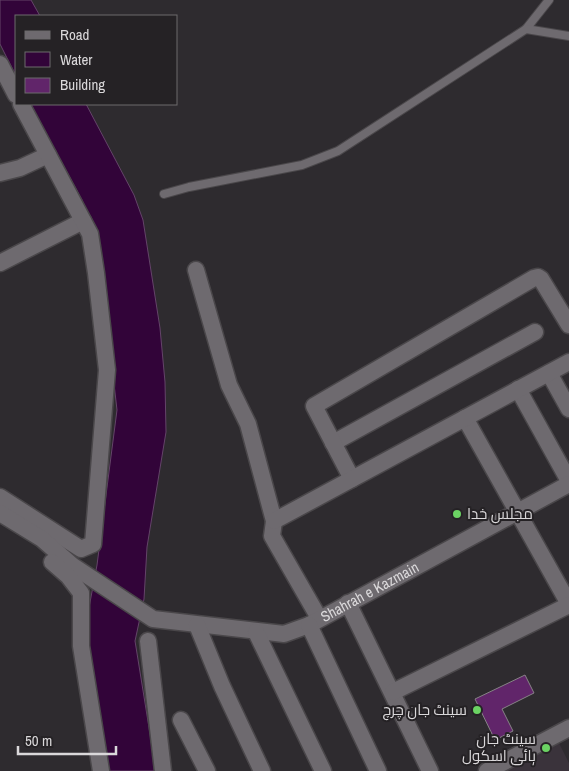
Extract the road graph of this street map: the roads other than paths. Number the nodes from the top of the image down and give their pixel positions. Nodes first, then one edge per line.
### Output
1 (549, 0) edge
2 (526, 30) junction
3 (569, 36) edge
4 (0, 64) edge
5 (15, 93) edge
6 (22, 105) edge
7 (48, 155) junction
8 (0, 173) edge
9 (164, 194) dead end
10 (83, 221) junction
11 (0, 263) edge
12 (196, 270) dead end
13 (569, 325) edge
14 (535, 332) dead end
15 (569, 362) edge
16 (548, 373) junction
17 (518, 389) junction
18 (569, 409) edge
19 (465, 418) junction
20 (333, 443) junction
21 (352, 479) junction
22 (569, 483) edge
23 (0, 497) edge
24 (518, 512) junction
25 (0, 513) edge
26 (274, 521) junction
27 (0, 524) edge
28 (348, 602) junction
29 (569, 605) edge
30 (314, 621) junction
31 (197, 625) junction
32 (256, 632) junction
33 (148, 641) dead end
34 (393, 692) junction
35 (181, 720) dead end
36 (569, 728) edge
37 (102, 771) edge
38 (164, 771) edge
39 (207, 771) edge
40 (262, 771) edge
41 (323, 771) edge
42 (378, 771) edge
43 (430, 771) edge
44 (487, 771) edge

1 - 2 lane
2 - 3 lane
2 - 9 lane
4 - 5 street
6 - 7 street
7 - 8 street
7 - 10 street
10 - 11 street
10 - 23 street
12 - 26 street
13 - 20 street
14 - 20 street
15 - 16 street
16 - 17 street
16 - 18 street
17 - 19 street
17 - 22 street
19 - 21 street
19 - 24 street
20 - 21 street
21 - 26 street
22 - 24 street, Shahrah e Kazmain
24 - 28 street, Shahrah e Kazmain
24 - 29 street
25 - 31 street, Shahrah e Kazmain
26 - 30 street
27 - 37 street
28 - 30 street, Shahrah e Kazmain
28 - 34 street
29 - 34 street
30 - 32 street, Shahrah e Kazmain
30 - 42 street
31 - 32 street, Shahrah e Kazmain
31 - 40 street
32 - 41 street
33 - 38 street
34 - 43 street
35 - 39 street
36 - 44 street

